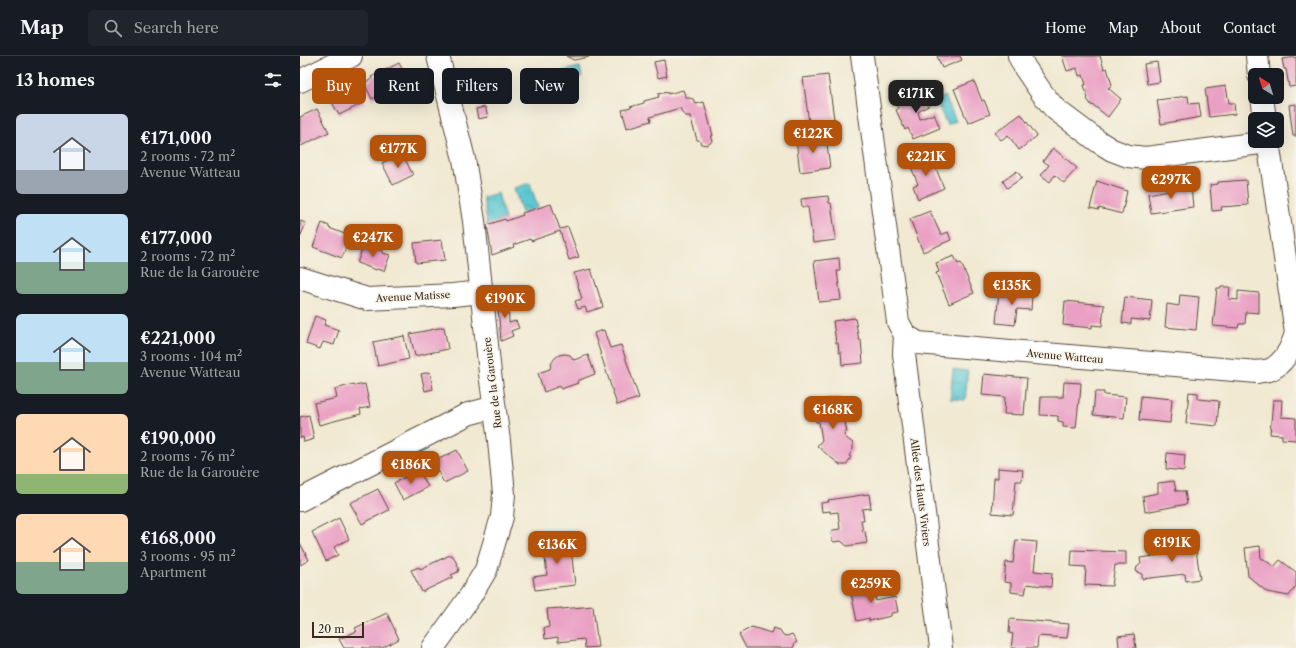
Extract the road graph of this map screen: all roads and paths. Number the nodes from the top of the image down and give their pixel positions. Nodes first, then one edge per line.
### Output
1 (351, 56) edge
2 (438, 56) edge
3 (862, 56) edge
4 (1019, 56) edge
5 (1257, 56) edge
6 (1258, 68) edge
7 (300, 81) edge
8 (1248, 144) edge
9 (1269, 148) edge
10 (300, 278) edge
11 (482, 292) junction
12 (905, 335) junction
13 (494, 407) junction
14 (300, 500) edge
15 (433, 648) edge
16 (941, 648) edge

1 - 7 street
2 - 11 street, Rue de la Garouère
3 - 12 street
4 - 8 street
5 - 6 street
9 - 12 street, Avenue Watteau
10 - 11 street, Avenue Matisse
11 - 13 street, Rue de la Garouère
12 - 16 street, Allée des Hauts Viviers
13 - 14 street
13 - 15 street, Rue de la Garouère

